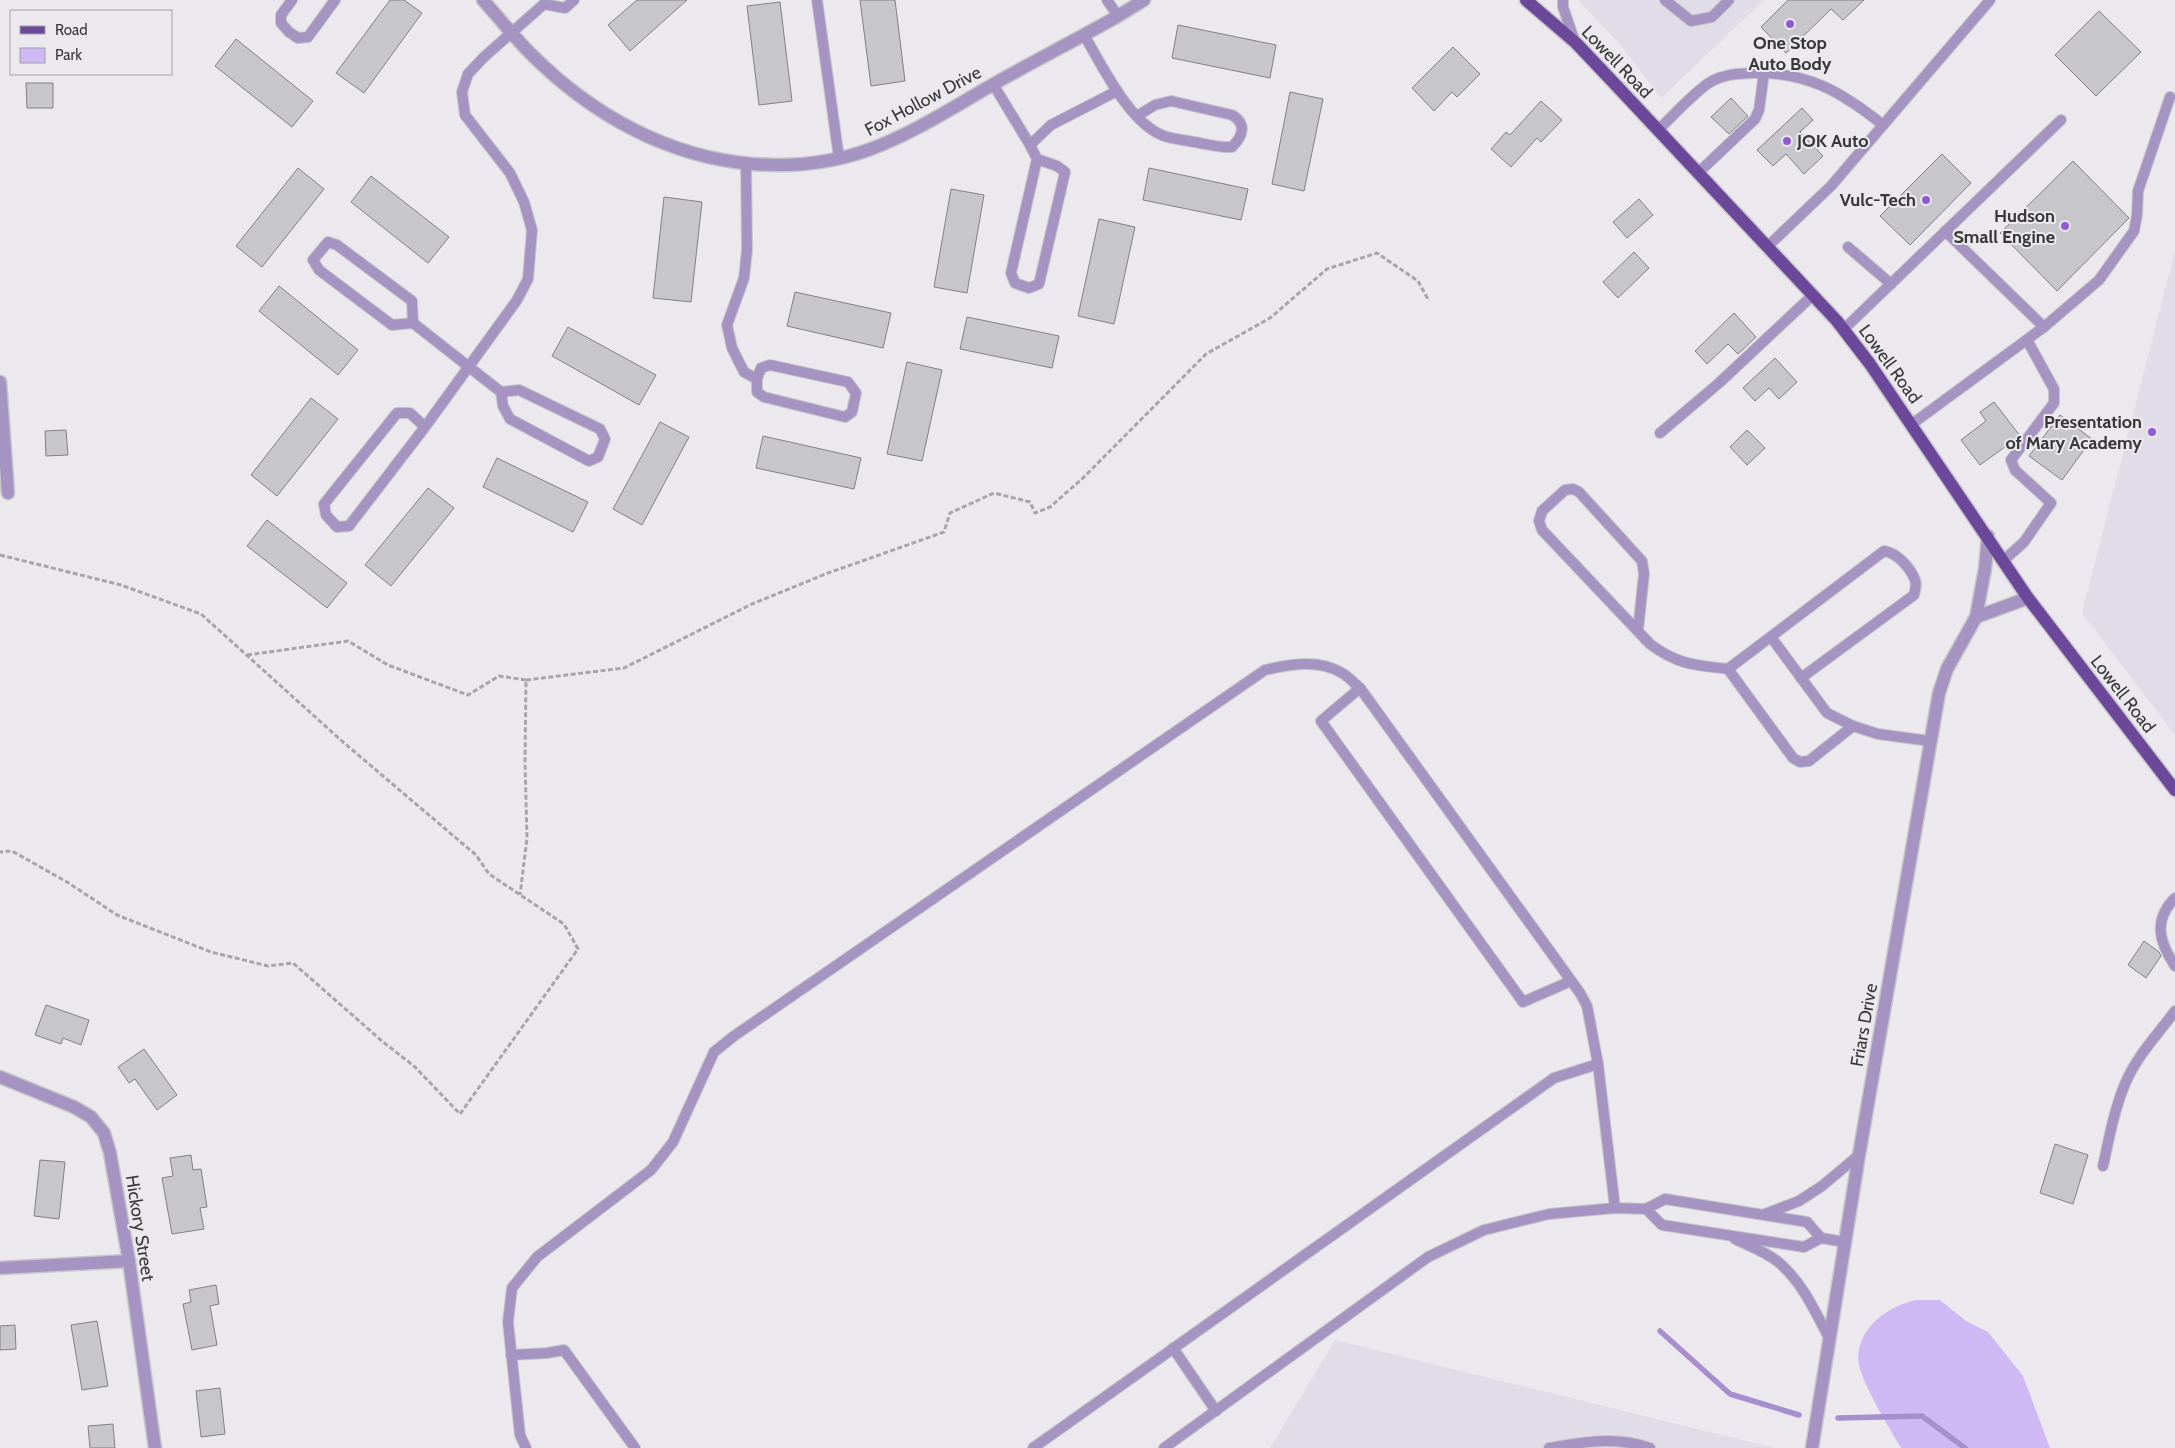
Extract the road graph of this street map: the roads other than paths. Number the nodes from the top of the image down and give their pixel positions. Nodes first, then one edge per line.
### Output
1 (292, 0) edge
2 (334, 0) edge
3 (483, 0) edge
4 (574, 0) edge
5 (816, 0) edge
6 (1106, 0) edge
7 (1144, 0) edge
8 (1526, 0) edge
9 (1563, 0) edge
10 (1664, 0) edge
11 (1729, 0) edge
12 (1990, 0) edge
13 (544, 2) edge
14 (1118, 16) junction
15 (512, 32) junction
16 (1084, 35) junction
17 (1576, 43) junction
18 (1764, 73) junction
19 (993, 84) junction
20 (1117, 91) junction
21 (2170, 97) dead end
22 (1137, 116) junction
23 (2061, 120) dead end
24 (1883, 125) junction
25 (1658, 130) junction
26 (1030, 145) junction
27 (839, 158) junction
28 (1037, 159) junction
29 (746, 163) junction
30 (1698, 173) junction
31 (1945, 232) junction
32 (1768, 246) junction
33 (1848, 247) dead end
34 (1890, 284) junction
35 (1813, 294) junction
36 (413, 323) junction
37 (2044, 327) junction
38 (1844, 329) junction
39 (2027, 340) junction
40 (468, 367) junction
41 (758, 379) junction
42 (0, 382) edge
43 (501, 392) junction
44 (1912, 424) junction
45 (425, 427) junction
46 (1660, 433) dead end
47 (8, 494) dead end
48 (1988, 536) junction
49 (2003, 561) junction
50 (2028, 598) junction
51 (1976, 617) junction
52 (1638, 630) junction
53 (1771, 637) junction
54 (1728, 669) junction
55 (1801, 678) junction
56 (1360, 688) junction
57 (1853, 726) junction
58 (1930, 741) junction
59 (2175, 790) edge
60 (2175, 898) edge
61 (2175, 966) edge
62 (1571, 981) junction
63 (2175, 1011) edge
64 (1598, 1064) junction
65 (0, 1076) edge
66 (1859, 1155) junction
67 (2103, 1166) dead end
68 (1615, 1208) junction
69 (1646, 1209) junction
70 (1764, 1214) junction
71 (1722, 1234) junction
72 (1821, 1238) junction
73 (1845, 1242) junction
74 (128, 1261) junction
75 (0, 1268) edge
76 (1829, 1338) junction
77 (1174, 1348) junction
78 (511, 1355) junction
79 (1216, 1411) junction
80 (155, 1448) edge
81 (526, 1448) edge
82 (635, 1448) edge
83 (1033, 1448) edge
84 (1164, 1448) edge
85 (1549, 1448) edge
86 (1650, 1448) edge
87 (1812, 1448) edge

1 - 2 lane
3 - 15 street, Fox Hollow Drive
4 - 13 lane
5 - 27 lane
6 - 14 lane
7 - 14 street, Fox Hollow Drive
8 - 17 main road, Lowell Road
9 - 17 lane
10 - 11 lane
12 - 24 lane
13 - 15 lane
14 - 16 street, Fox Hollow Drive
15 - 29 street, Fox Hollow Drive
15 - 40 lane
16 - 19 street, Fox Hollow Drive
16 - 20 lane
17 - 25 main road, Lowell Road
18 - 24 lane
18 - 25 lane
18 - 30 lane
19 - 26 lane
19 - 27 street, Fox Hollow Drive
20 - 22 lane
20 - 26 lane
21 - 37 lane
22 - 22 lane
23 - 31 lane
24 - 32 lane
25 - 30 main road, Lowell Road
26 - 28 lane
27 - 29 street, Fox Hollow Drive
28 - 28 lane
29 - 41 lane
30 - 32 main road, Lowell Road
31 - 34 lane
31 - 37 lane
32 - 35 main road, Lowell Road
33 - 34 lane
34 - 38 lane
35 - 38 main road, Lowell Road
35 - 46 lane
36 - 36 lane
36 - 40 lane
37 - 39 lane
38 - 44 main road, Lowell Road
39 - 44 lane
39 - 49 lane
40 - 43 lane
40 - 45 lane
41 - 41 lane
42 - 47 street
43 - 43 lane
44 - 48 main road, Lowell Road
45 - 45 lane
48 - 49 main road, Lowell Road
48 - 51 street, Friars Drive
49 - 50 main road, Lowell Road
50 - 51 street
50 - 59 main road, Lowell Road
51 - 58 street, Friars Drive
52 - 52 lane
52 - 54 lane
53 - 54 lane
53 - 55 lane
53 - 55 lane
54 - 57 lane
55 - 57 lane
56 - 62 lane
56 - 62 lane
56 - 78 lane
57 - 58 lane
58 - 66 street, Friars Drive
60 - 61 lane
62 - 64 lane
63 - 67 lane
64 - 68 lane
64 - 77 lane
65 - 74 street, Hickory Street
66 - 70 lane
66 - 73 street, Friars Drive
68 - 69 lane
68 - 79 lane
69 - 70 lane
69 - 71 lane
70 - 72 lane
71 - 72 lane
71 - 76 lane
72 - 73 lane
73 - 76 street, Friars Drive
74 - 75 street
74 - 80 street, Hickory Street
76 - 87 street, Friars Drive
77 - 79 lane
77 - 83 lane
78 - 81 lane
78 - 82 lane
79 - 84 lane
85 - 86 lane

